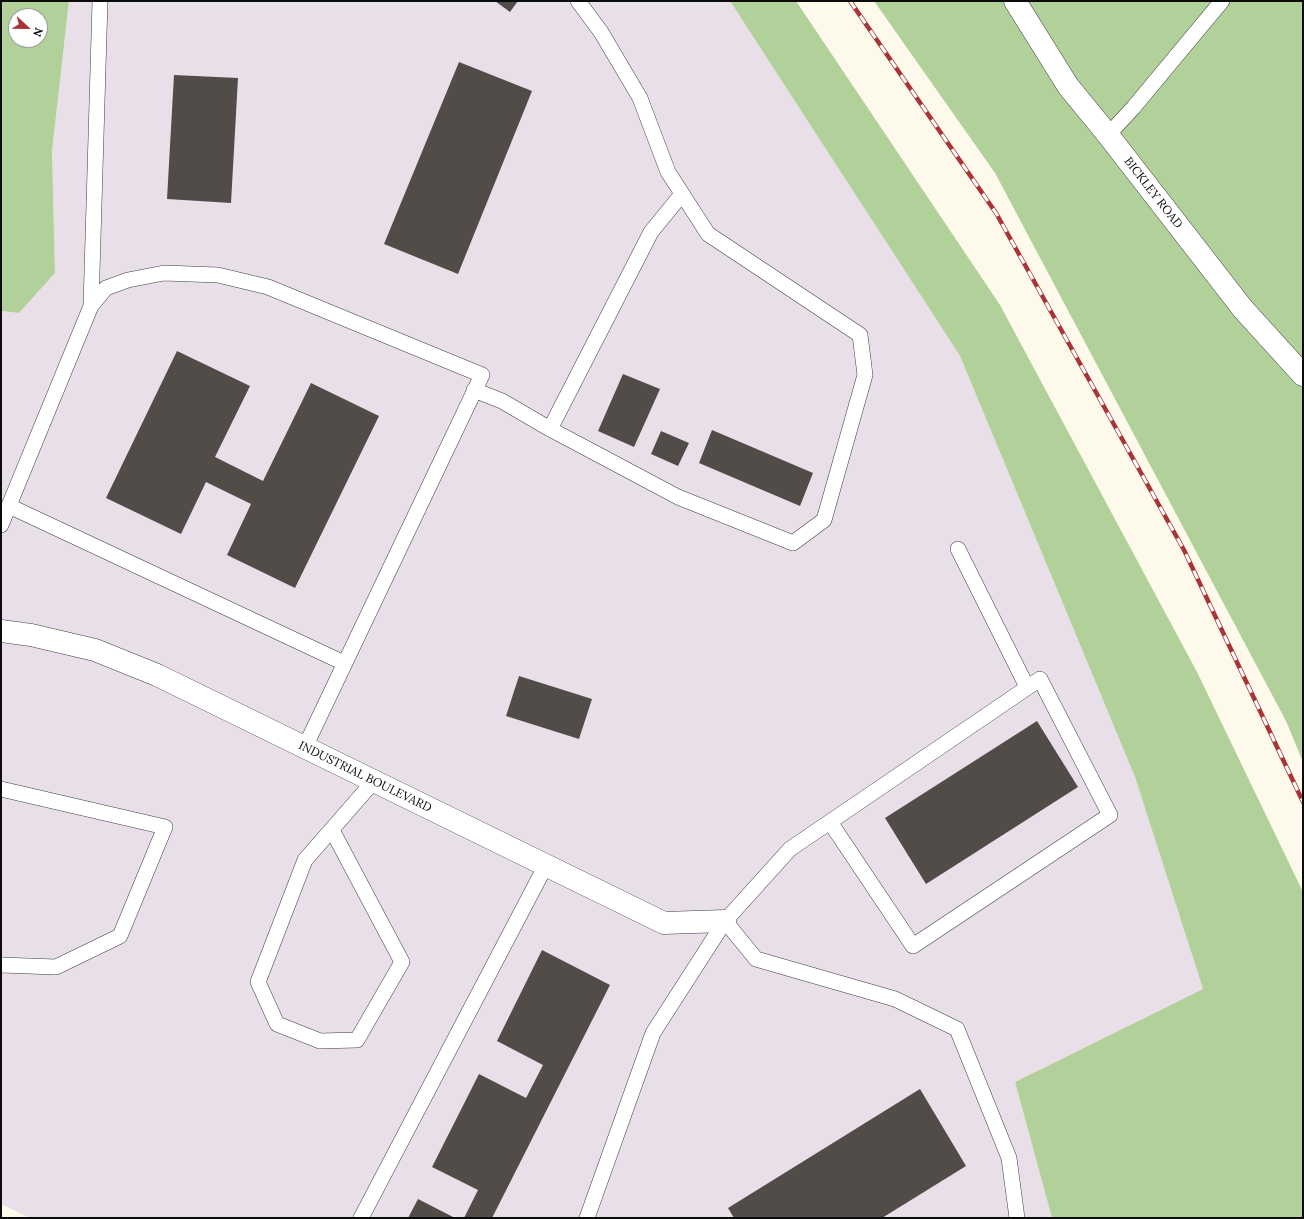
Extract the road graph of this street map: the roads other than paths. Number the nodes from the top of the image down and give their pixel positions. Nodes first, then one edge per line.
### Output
1 (100, 1) edge
2 (578, 1) edge
3 (1015, 1) edge
4 (1222, 1) edge
5 (1108, 135) junction
6 (682, 194) junction
7 (90, 306) junction
8 (1303, 375) edge
9 (474, 390) junction
10 (550, 429) junction
11 (9, 506) junction
12 (1, 525) edge
13 (958, 549) dead end
14 (1, 631) edge
15 (344, 663) junction
16 (1027, 687) junction
17 (304, 747) junction
18 (374, 781) junction
19 (1, 789) edge
20 (830, 822) junction
21 (332, 830) junction
22 (546, 865) junction
23 (725, 920) junction
24 (1, 965) edge
25 (361, 1218) edge
26 (587, 1218) edge
27 (1017, 1218) edge

1 - 7 lane
2 - 6 lane
3 - 5 street, BICKLEY ROAD
4 - 5 lane
5 - 8 street, BICKLEY ROAD
6 - 10 lane
6 - 10 lane
7 - 9 lane
7 - 11 lane
9 - 10 lane
9 - 15 lane
11 - 12 lane
11 - 15 lane
13 - 16 lane
14 - 17 street, INDUSTRIAL BOULEVARD
15 - 17 lane
16 - 20 lane
16 - 20 lane
17 - 18 street, INDUSTRIAL BOULEVARD
18 - 21 lane
18 - 22 street, INDUSTRIAL BOULEVARD
19 - 24 lane
20 - 23 lane
21 - 21 lane
22 - 23 street, INDUSTRIAL BOULEVARD
22 - 25 lane
23 - 26 lane
23 - 27 lane

